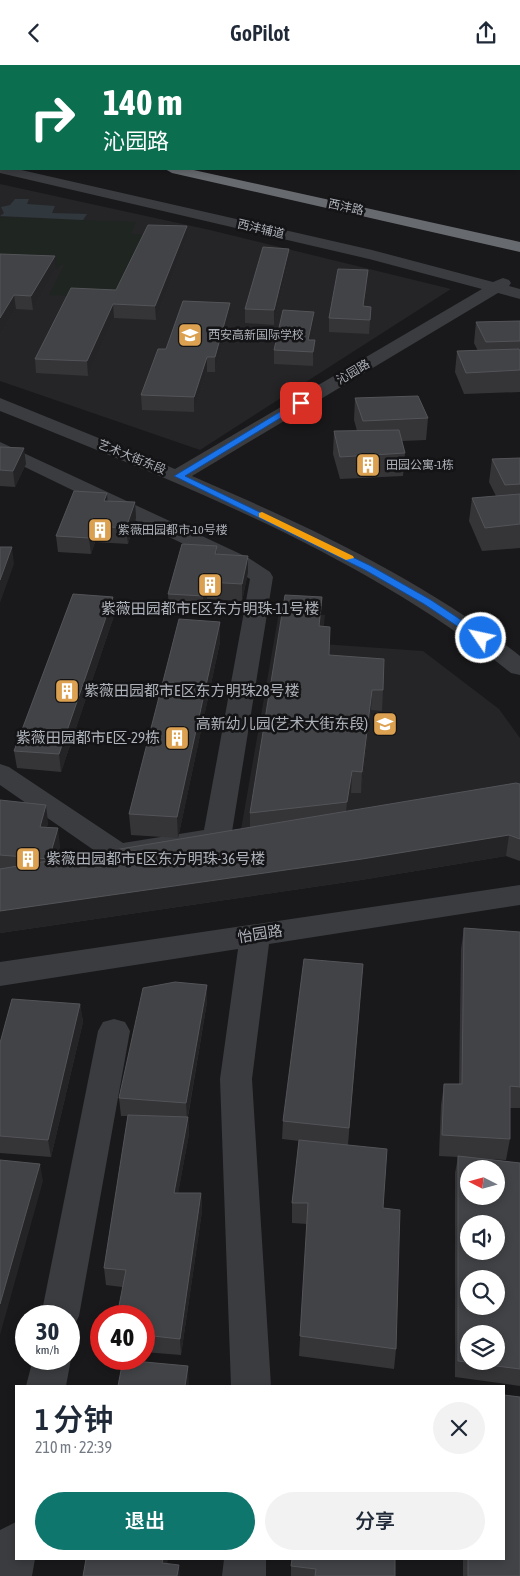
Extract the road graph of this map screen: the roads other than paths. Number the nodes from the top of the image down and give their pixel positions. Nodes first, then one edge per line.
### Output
1 (4, 170) edge
2 (26, 170) edge
3 (183, 170) edge
4 (209, 170) edge
5 (520, 239) edge
6 (520, 247) edge
7 (506, 286) edge
8 (520, 294) edge
9 (0, 404) edge
10 (0, 449) edge
11 (178, 476) junction
12 (520, 668) edge
13 (0, 773) edge
14 (520, 895) edge
15 (255, 934) junction
16 (0, 974) edge
17 (114, 1031) dead end
18 (62, 1305) edge
19 (50, 1370) edge
20 (46, 1385) edge
21 (250, 1385) edge
22 (15, 1548) edge
23 (245, 1560) edge
24 (10, 1576) edge
25 (244, 1576) edge

1 - 7 street, 西沣辅道
2 - 7 street, 西沣辅道
3 - 6 highway, 西沣路
4 - 5 highway, 西沣路
7 - 8 street, 西沣辅道
7 - 11 street, 沁园路
9 - 11 street, 艺术大街东段
10 - 13 street
11 - 12 street, 艺术大街东段
14 - 15 street, 怡园路
15 - 16 street, 怡园路
15 - 21 street
17 - 18 street
19 - 20 street
22 - 24 street
23 - 25 street

